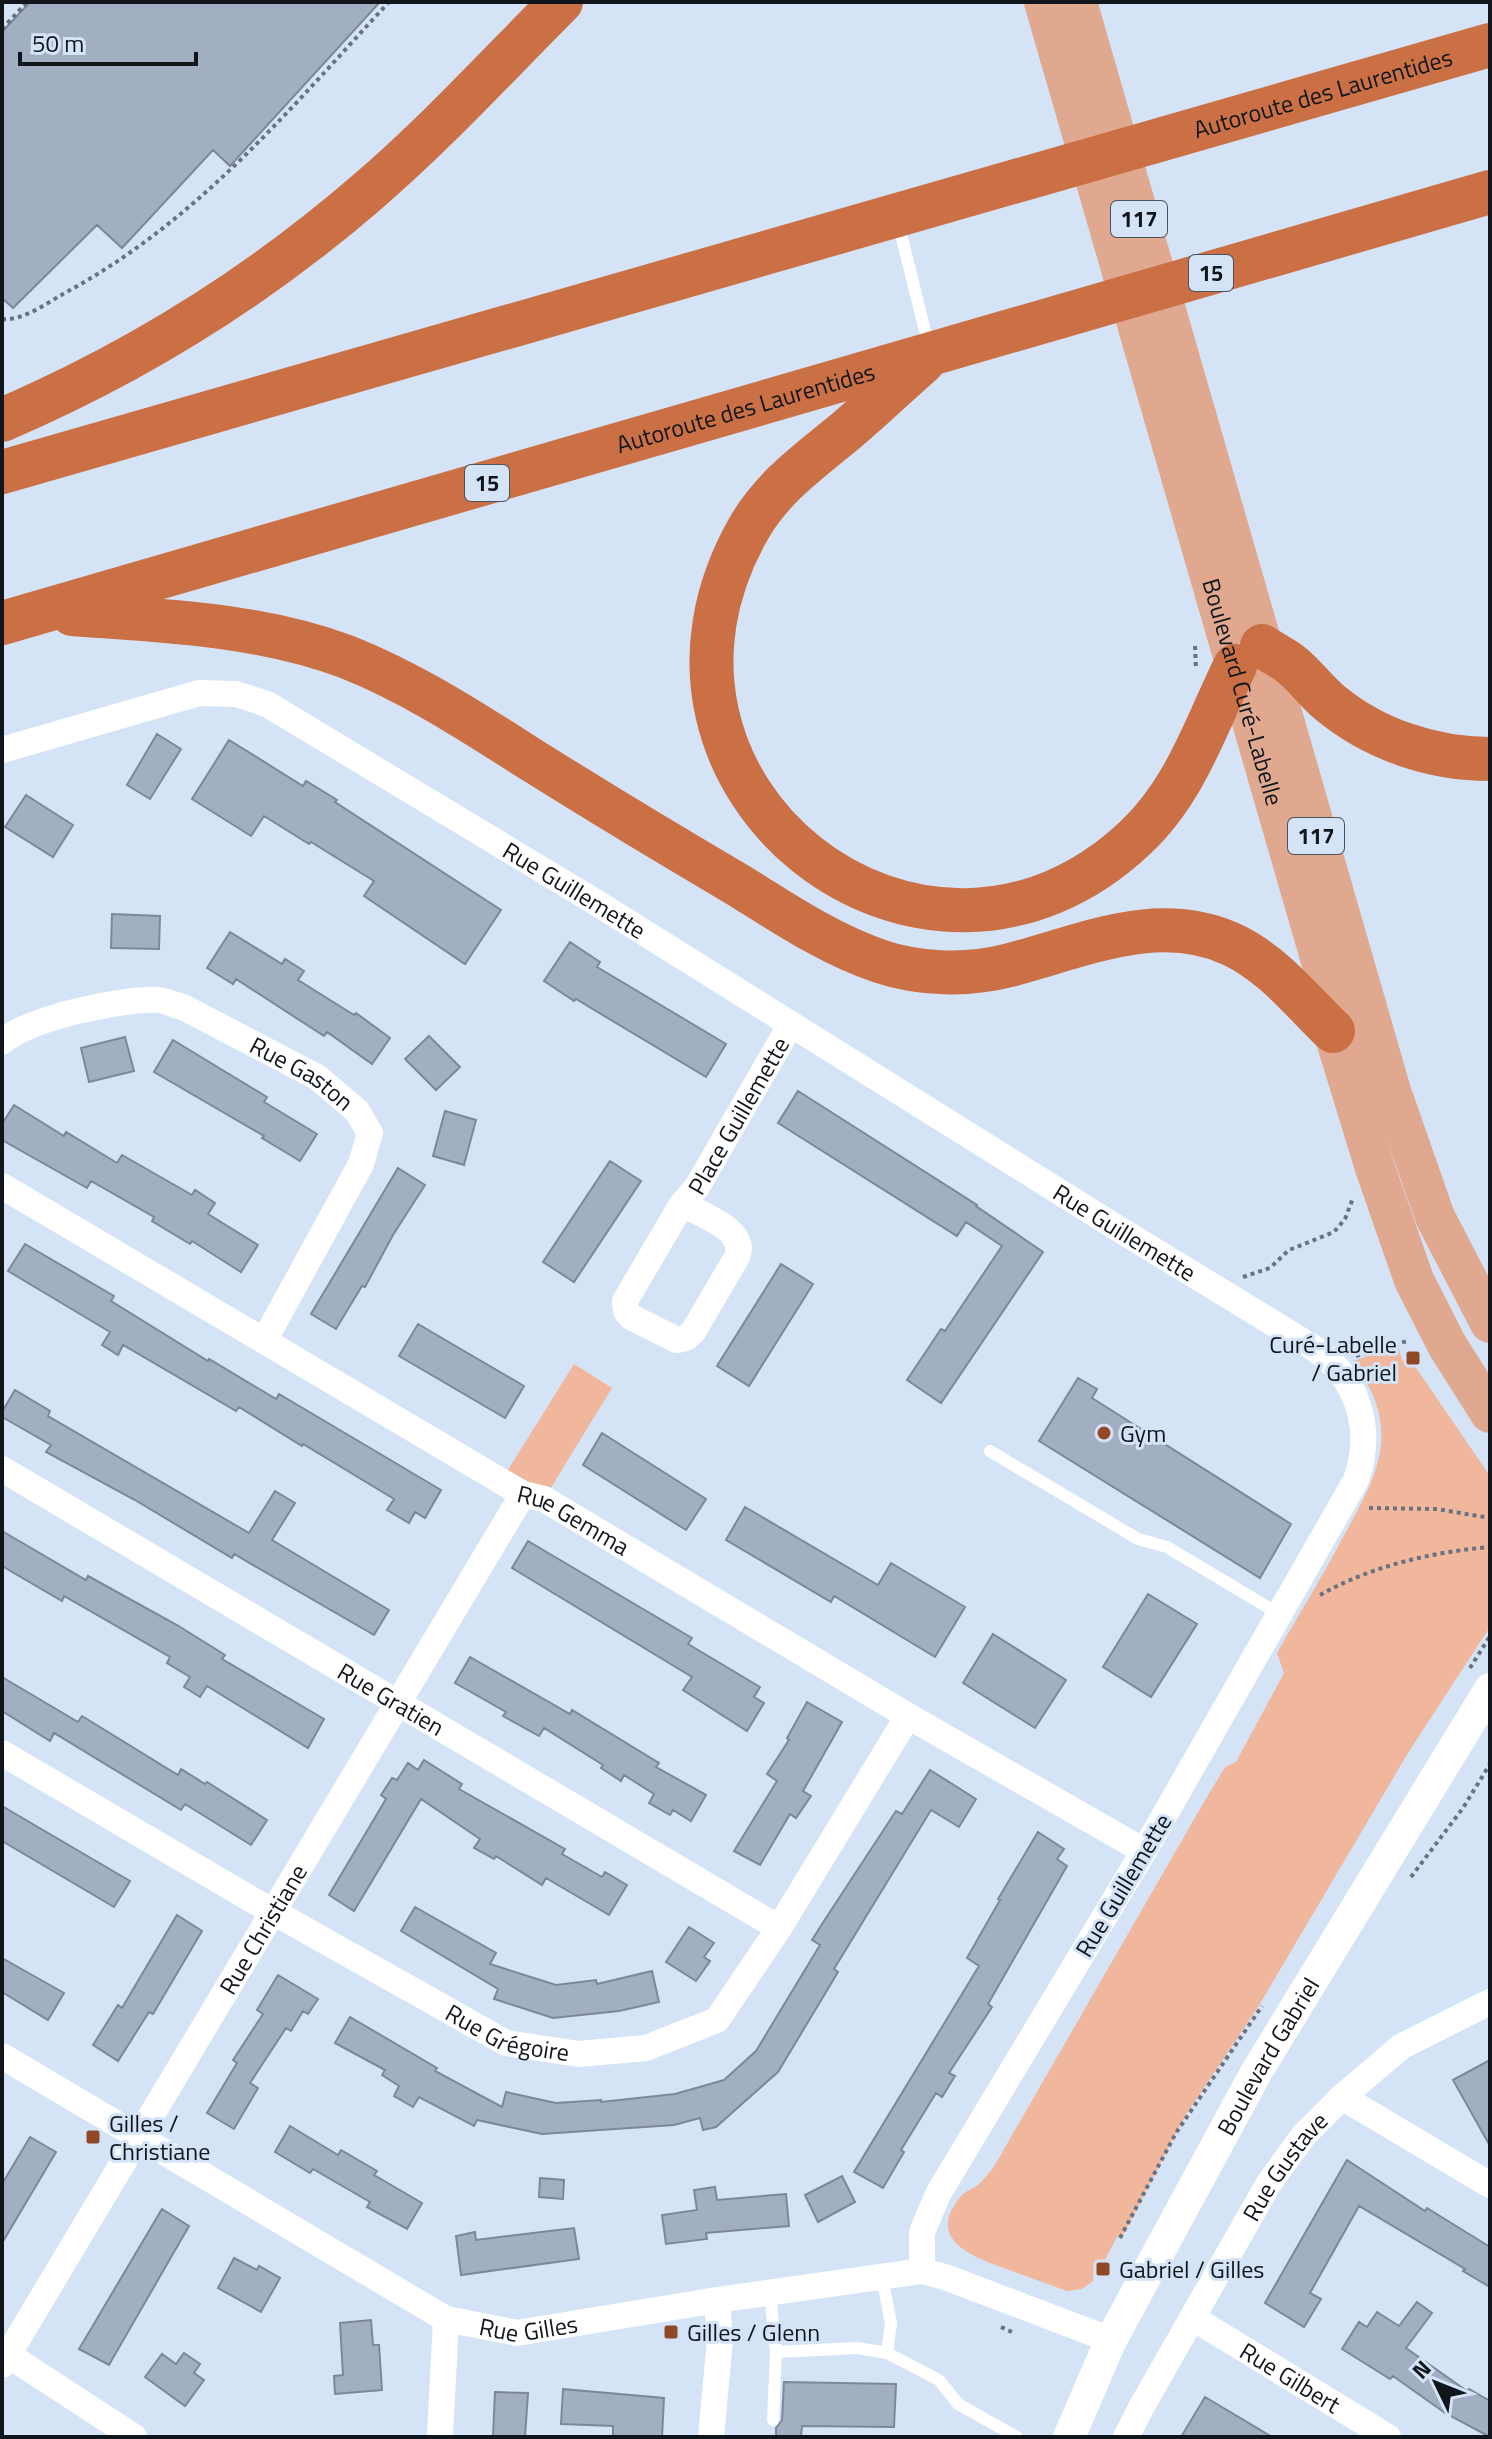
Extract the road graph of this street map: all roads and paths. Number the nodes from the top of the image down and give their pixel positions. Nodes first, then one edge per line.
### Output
1 (27, 2) edge
2 (389, 2) edge
3 (561, 2) edge
4 (1044, 2) edge
5 (1077, 2) edge
6 (2, 14) edge
7 (9, 21) junction
8 (1490, 23) edge
9 (2, 29) edge
10 (1490, 45) edge
11 (1325, 92) junction
12 (1090, 106) junction
13 (1490, 192) edge
14 (896, 215) junction
15 (2, 319) edge
16 (931, 354) junction
17 (2, 420) edge
18 (2, 472) edge
19 (22, 617) edge
20 (1248, 656) junction
21 (2, 750) edge
22 (1490, 759) edge
23 (791, 1024) junction
24 (1333, 1031) junction
25 (2, 1042) edge
26 (2, 1186) edge
27 (1356, 1188) dead end
28 (682, 1204) junction
29 (1211, 1286) junction
30 (1490, 1323) edge
31 (264, 1341) junction
32 (1407, 1341) dead end
33 (1351, 1358) dead end
34 (1490, 1413) edge
35 (990, 1451) dead end
36 (2, 1469) edge
37 (523, 1494) junction
38 (1344, 1503) junction
39 (1490, 1518) edge
40 (1490, 1547) edge
41 (1315, 1599) dead end
42 (1279, 1614) junction
43 (1490, 1636) edge
44 (1478, 1682) edge
45 (398, 1703) junction
46 (908, 1716) junction
47 (2, 1753) edge
48 (1490, 1764) edge
49 (1144, 1851) junction
50 (1406, 1883) dead end
51 (273, 1912) junction
52 (779, 1928) junction
53 (1269, 1993) dead end
54 (1490, 2002) edge
55 (2, 2056) edge
56 (1342, 2097) junction
57 (138, 2138) junction
58 (1490, 2185) edge
59 (1120, 2238) dead end
60 (922, 2271) junction
61 (882, 2276) junction
62 (770, 2293) junction
63 (717, 2300) junction
64 (1193, 2318) junction
65 (446, 2319) junction
66 (1111, 2340) junction
67 (776, 2352) junction
68 (887, 2353) junction
69 (4, 2357) edge
70 (773, 2420) dead end
71 (134, 2437) edge
72 (440, 2437) edge
73 (711, 2437) edge
74 (1017, 2437) edge
75 (1069, 2437) edge
76 (1126, 2437) edge
77 (1388, 2437) edge

1 - 7 path
2 - 15 path
3 - 17 highway
4 - 12 main road, Boulevard Curé-Labelle / 117
5 - 12 main road, Boulevard Curé-Labelle / 117
6 - 7 path
7 - 9 path
8 - 11 highway
10 - 11 highway, Autoroute des Laurentides
11 - 14 highway, Autoroute des Laurentides
12 - 20 main road, Boulevard Curé-Labelle / 117
13 - 16 highway, Autoroute des Laurentides / 15
14 - 16 lane
14 - 18 highway, Autoroute des Laurentides
16 - 19 highway, Autoroute des Laurentides / 15
16 - 20 highway
19 - 24 highway
20 - 22 highway
20 - 24 main road, Boulevard Curé-Labelle / 117
20 - 30 main road, Boulevard Curé-Labelle / 117
21 - 23 street, Rue Guillemette
23 - 28 street, Place Guillemette
23 - 29 street, Rue Guillemette
24 - 34 main road, Boulevard Curé-Labelle / 117
25 - 31 street, Rue Gaston
26 - 31 street, Rue Gemma
27 - 29 path
28 - 28 street, Place Guillemette
29 - 38 street, Rue Guillemette
31 - 37 street, Rue Gemma
32 - 33 path
35 - 42 lane
36 - 45 street, Rue Gratien
37 - 45 street, Rue Christiane
37 - 46 street, Rue Gemma
38 - 39 path
38 - 42 street, Rue Guillemette
40 - 41 path
42 - 49 street, Rue Guillemette
43 - 44 path
44 - 66 street, Boulevard Gabriel
45 - 51 street, Rue Christiane
45 - 52 street, Rue Gratien
46 - 49 street, Rue Gemma
46 - 52 street, Rue Grégoire
47 - 51 street, Rue Grégoire
48 - 50 path
49 - 60 street, Rue Guillemette
51 - 52 street, Rue Grégoire
51 - 57 street, Rue Christiane
53 - 59 path, Boulevard Gabriel
54 - 56 street, Rue Gustave
55 - 57 street, Rue Gilles
56 - 58 street
56 - 64 street, Rue Gustave
57 - 65 street, Rue Gilles
57 - 69 street, Rue Christiane
60 - 61 street, Rue Gilles
60 - 66 street, Rue Gilles
61 - 62 street, Rue Gilles
61 - 68 lane
62 - 63 street, Rue Gilles
62 - 67 lane
63 - 65 street, Rue Gilles
63 - 73 street
64 - 76 street, Rue Gustave
64 - 77 street, Rue Gilbert
65 - 72 street
66 - 75 street, Boulevard Gabriel
67 - 68 lane
67 - 70 lane
68 - 74 lane
69 - 71 street

